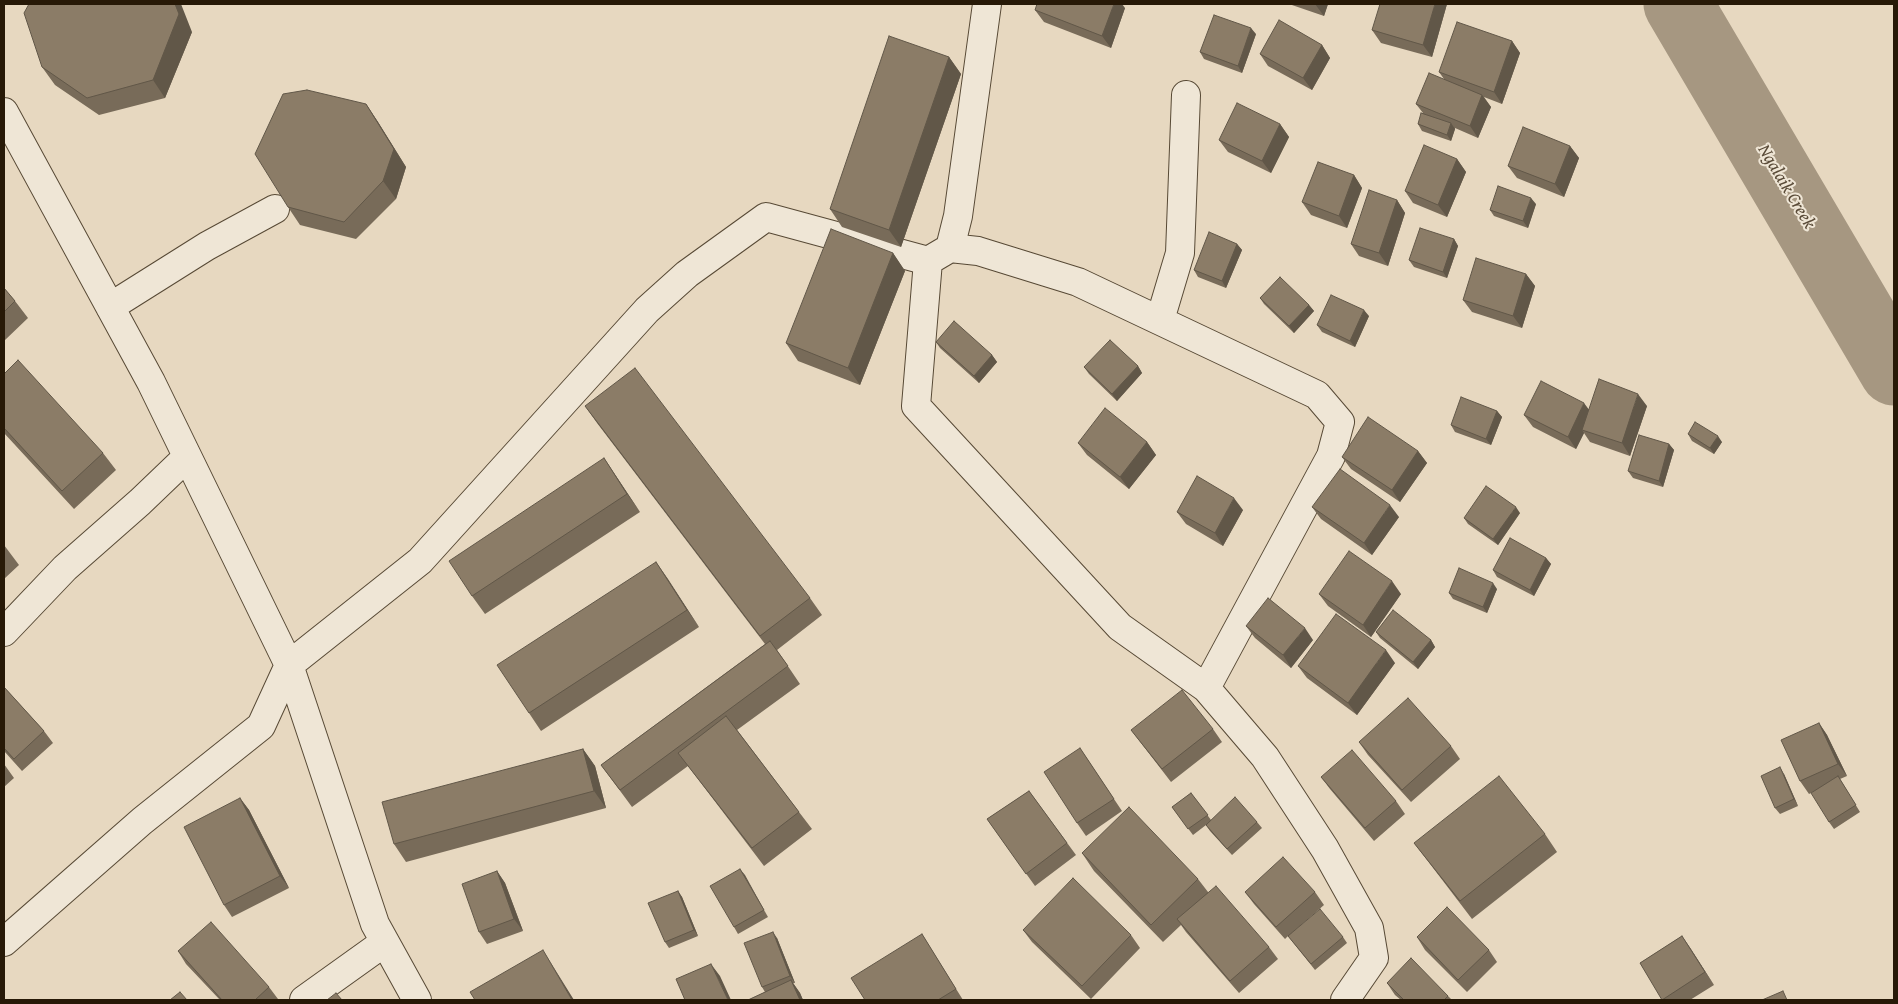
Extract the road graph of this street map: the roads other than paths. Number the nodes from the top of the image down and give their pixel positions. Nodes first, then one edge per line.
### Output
1 (988, 4) edge
2 (1186, 95) dead end
3 (4, 112) edge
4 (275, 209) edge
5 (939, 254) junction
6 (110, 307) junction
7 (1160, 320) junction
8 (187, 457) junction
9 (4, 632) edge
10 (290, 665) junction
11 (1206, 688) junction
12 (4, 942) edge
13 (385, 942) junction
14 (304, 1000) edge
15 (417, 1000) edge
16 (1345, 1000) edge

1 - 5 street
2 - 7 street
3 - 6 street
4 - 6 street
5 - 7 street
5 - 10 street
5 - 11 street
6 - 8 street
7 - 11 street
8 - 9 street
8 - 10 street
10 - 12 street
10 - 13 street
11 - 16 street
13 - 14 street
13 - 15 street

